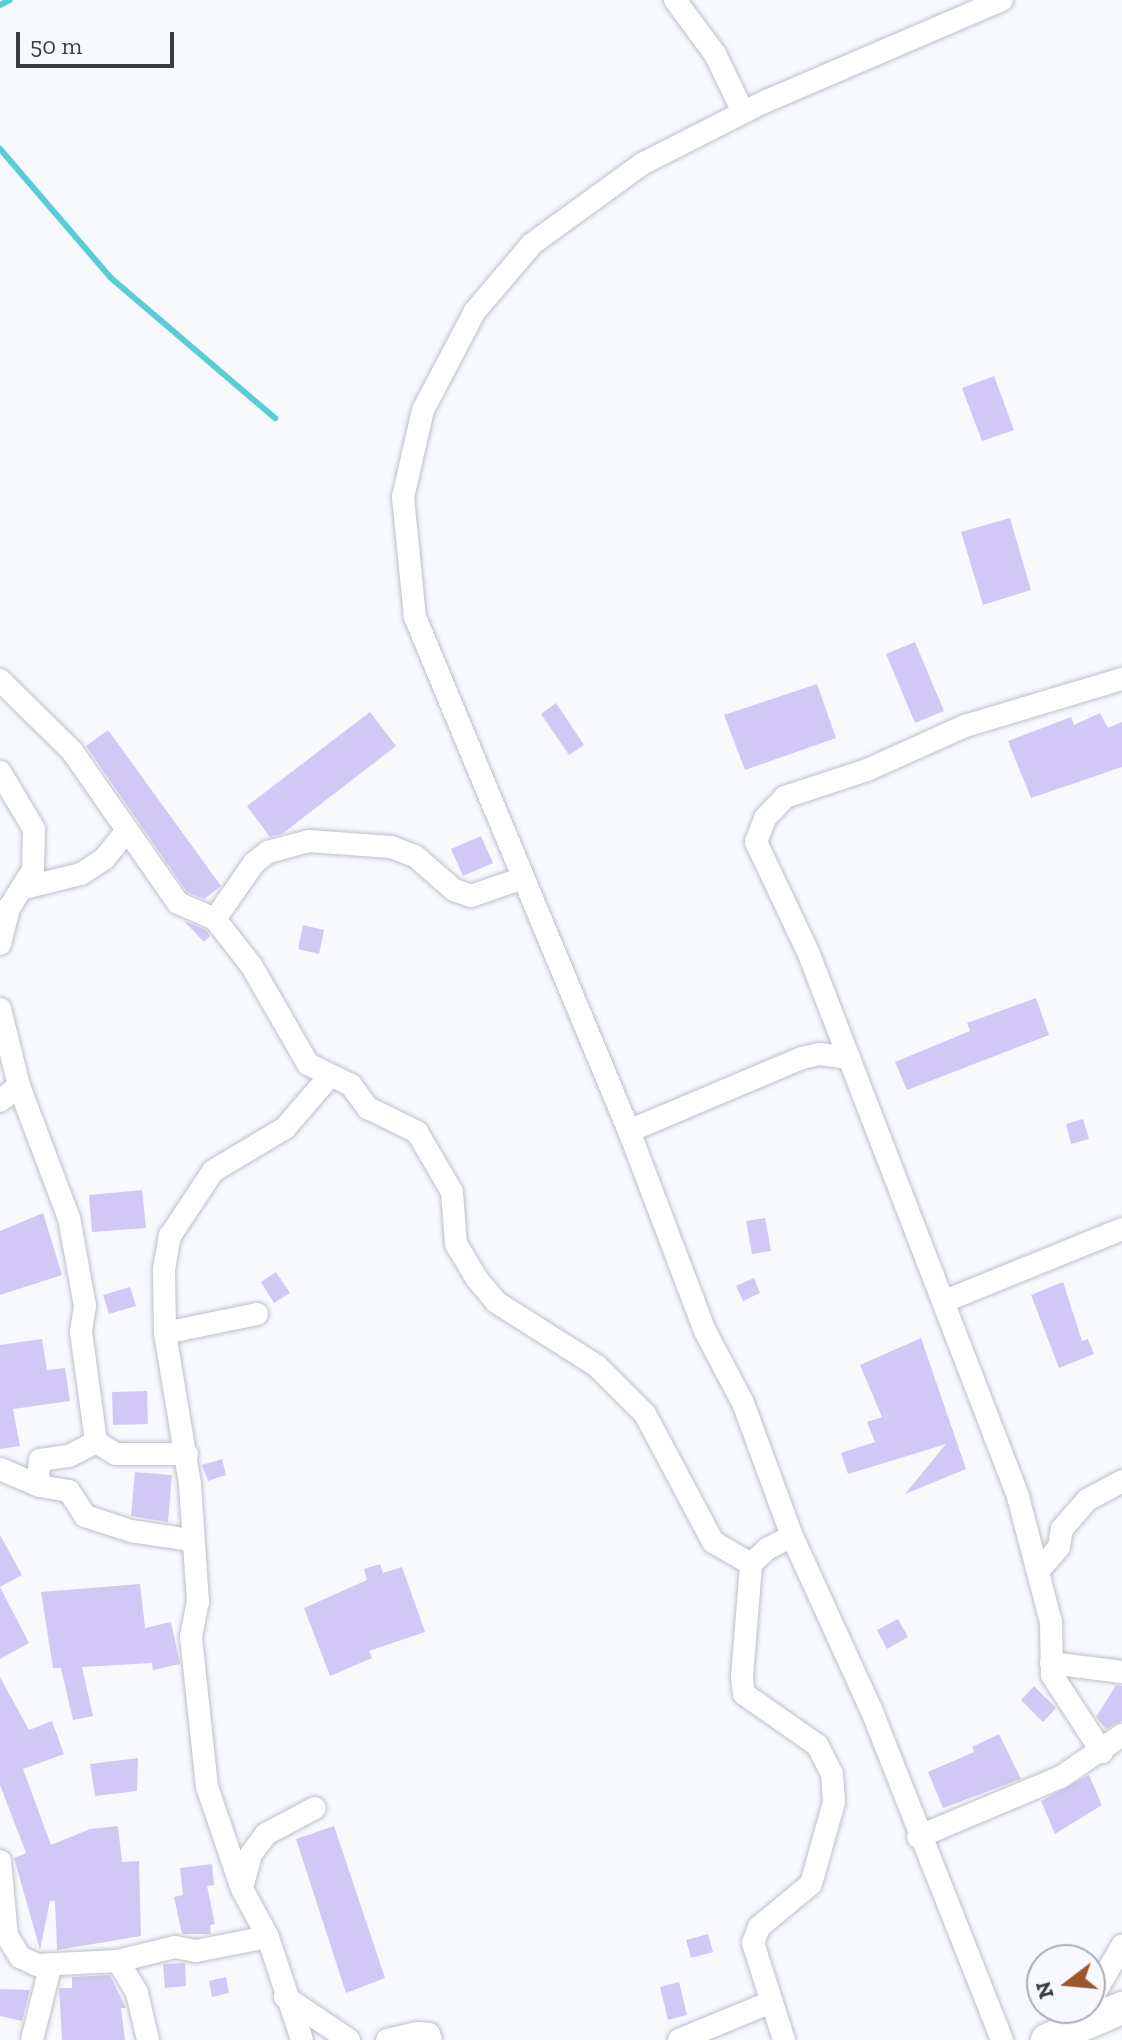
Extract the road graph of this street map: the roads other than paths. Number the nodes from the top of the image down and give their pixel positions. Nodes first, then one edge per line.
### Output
1 (675, 0) edge
2 (1002, 0) edge
3 (743, 112) junction
4 (1122, 679) edge
5 (0, 680) edge
6 (0, 772) edge
7 (127, 831) junction
8 (520, 879) junction
9 (24, 888) junction
10 (4, 907) edge
11 (215, 919) junction
12 (0, 944) edge
13 (0, 1009) edge
14 (849, 1058) junction
15 (329, 1077) junction
16 (19, 1086) junction
17 (0, 1101) edge
18 (629, 1131) junction
19 (1122, 1229) edge
20 (945, 1301) junction
21 (257, 1314) dead end
22 (165, 1333) junction
23 (96, 1442) junction
24 (187, 1454) junction
25 (0, 1469) edge
26 (1122, 1481) edge
27 (37, 1485) junction
28 (792, 1536) junction
29 (191, 1540) junction
30 (751, 1564) junction
31 (1040, 1569) junction
32 (1051, 1663) junction
33 (1122, 1672) edge
34 (1122, 1735) edge
35 (1102, 1752) junction
36 (315, 1808) dead end
37 (918, 1837) junction
38 (0, 1861) edge
39 (242, 1889) junction
40 (268, 1937) junction
41 (1122, 1946) edge
42 (118, 1961) junction
43 (51, 1964) junction
44 (1106, 1970) edge
45 (285, 1997) junction
46 (771, 2002) junction
47 (32, 2040) edge
48 (148, 2040) edge
49 (302, 2040) edge
50 (349, 2040) edge
51 (387, 2040) edge
52 (431, 2040) edge
53 (679, 2040) edge
54 (784, 2040) edge
55 (1002, 2040) edge

1 - 3 street
2 - 3 street
3 - 8 street
4 - 14 street
5 - 7 street
6 - 9 street
7 - 9 street
7 - 11 street
8 - 11 street
8 - 18 street
9 - 10 street
10 - 12 street
11 - 15 street
13 - 16 street
14 - 18 street
14 - 20 street
15 - 22 street
15 - 30 street
16 - 17 street
16 - 23 street
18 - 28 street
19 - 20 street
20 - 31 street
21 - 22 street
22 - 24 street
23 - 24 street
23 - 27 street
24 - 29 street
25 - 27 street
26 - 31 street
27 - 29 street
28 - 30 street
28 - 37 street
29 - 39 street
30 - 46 street
31 - 32 street
32 - 33 street
32 - 35 street
34 - 35 street
35 - 37 street
36 - 39 street
37 - 55 street
38 - 43 street
39 - 40 street
40 - 42 street
40 - 45 street
41 - 44 street
42 - 43 street
42 - 48 street
43 - 47 street
45 - 49 street
45 - 50 street
46 - 53 street
46 - 54 street
51 - 52 street

